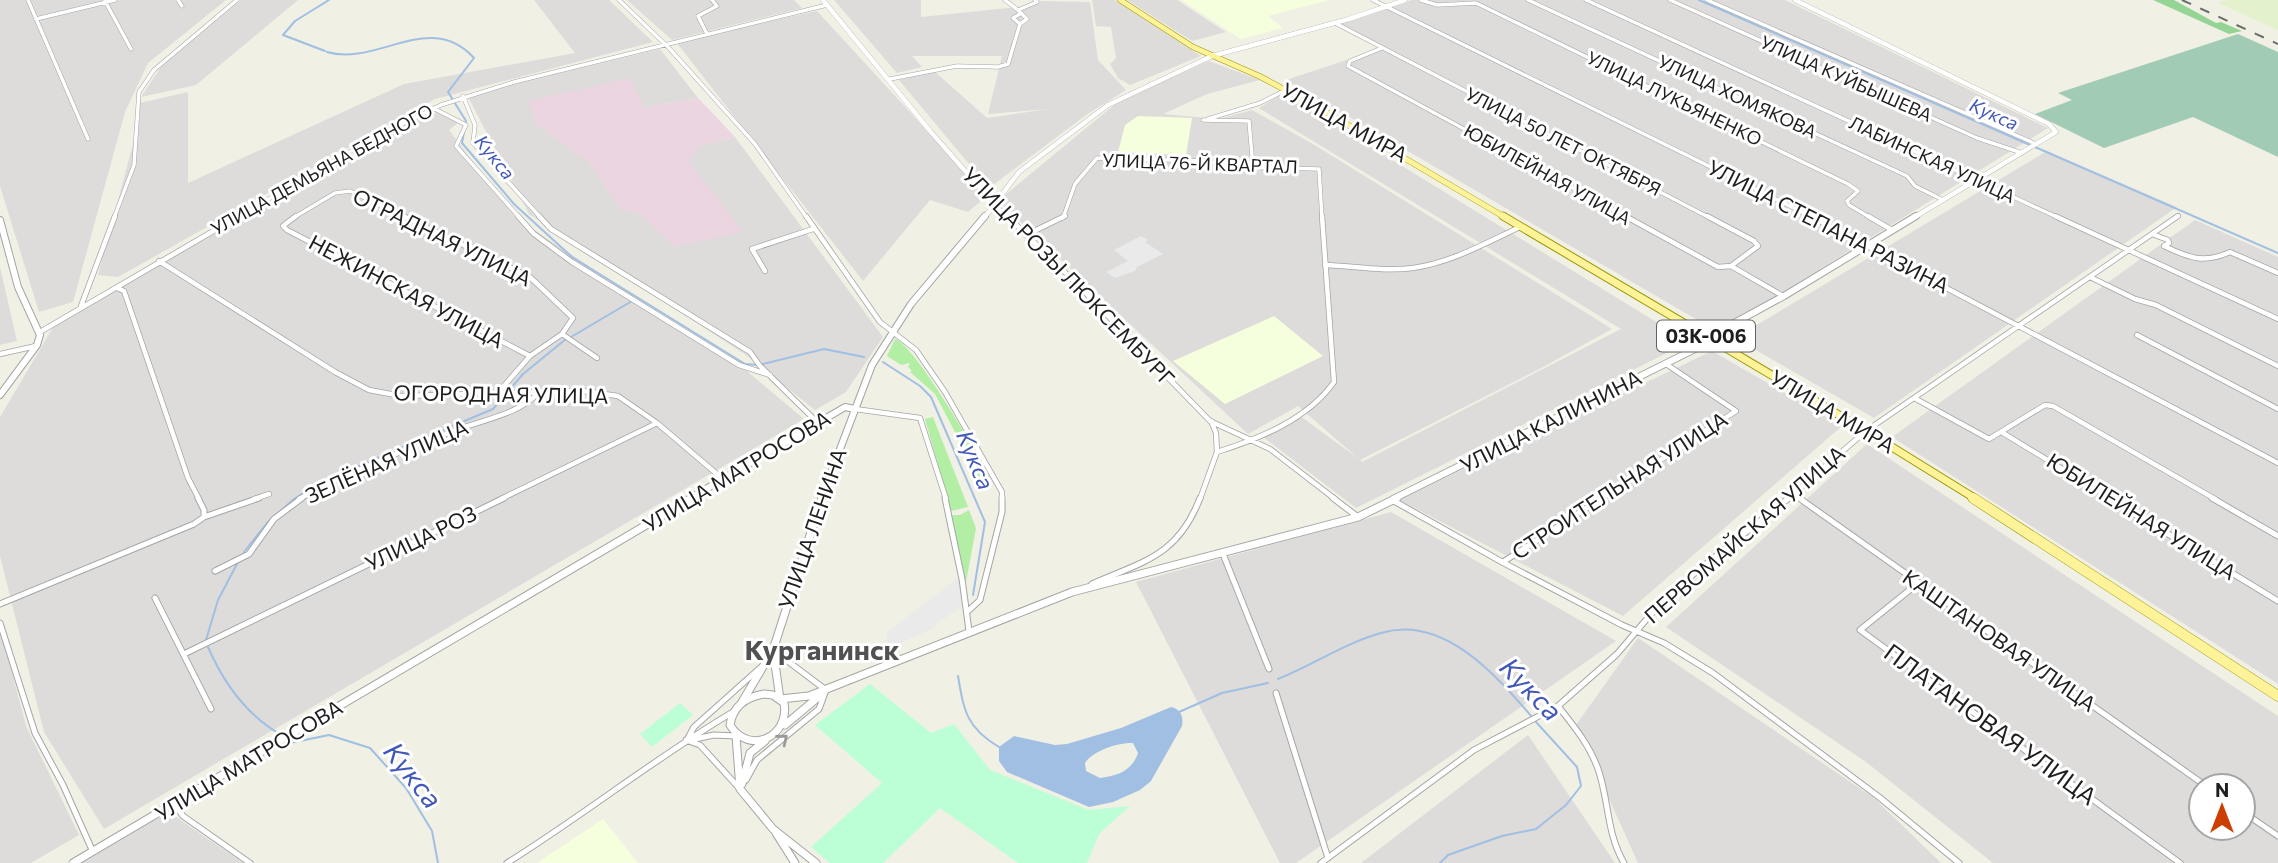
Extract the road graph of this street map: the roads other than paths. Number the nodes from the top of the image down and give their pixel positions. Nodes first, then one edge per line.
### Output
1 (28, 0) edge
2 (114, 0) edge
3 (178, 0) edge
4 (237, 0) edge
5 (619, 0) edge
6 (712, 0) edge
7 (823, 0) edge
8 (1005, 0) edge
9 (1034, 0) edge
10 (1120, 0) edge
11 (1373, 0) edge
12 (1405, 0) edge
13 (1421, 0) edge
14 (1528, 0) edge
15 (1586, 0) edge
16 (1670, 0) edge
17 (1707, 0) edge
18 (1795, 0) edge
19 (105, 1) edge
20 (828, 5) junction
21 (182, 6) dead end
22 (1386, 7) junction
23 (1019, 12) junction
24 (37, 19) junction
25 (1020, 23) junction
26 (1335, 23) junction
27 (707, 34) junction
28 (665, 44) junction
29 (1382, 48) junction
30 (131, 49) dead end
31 (1212, 56) junction
32 (890, 79) junction
33 (1286, 90) junction
34 (463, 96) junction
35 (433, 108) junction
36 (88, 139) dead end
37 (2030, 147) junction
38 (1252, 167) junction
39 (1973, 180) junction
40 (1941, 199) junction
41 (995, 205) junction
42 (2178, 216) dead end
43 (0, 220) edge
44 (283, 226) joint
45 (1520, 226) junction
46 (813, 229) junction
47 (1893, 230) junction
48 (2152, 234) junction
49 (1026, 235) junction
50 (1868, 245) junction
51 (2127, 250) junction
52 (159, 261) junction
53 (1325, 265) junction
54 (1731, 266) junction
55 (765, 271) dead end
56 (2278, 273) edge
57 (2089, 276) junction
58 (116, 288) junction
59 (1783, 296) junction
60 (81, 307) junction
61 (2278, 319) edge
62 (2019, 325) junction
63 (891, 331) junction
64 (40, 332) junction
65 (2137, 334) dead end
66 (566, 337) junction
67 (1711, 339) junction
68 (37, 345) junction
69 (0, 354) edge
70 (530, 356) junction
71 (597, 358) dead end
72 (1666, 364) junction
73 (2278, 366) edge
74 (771, 376) junction
75 (538, 393) junction
76 (0, 395) edge
77 (499, 395) junction
78 (1916, 399) junction
79 (855, 409) junction
80 (2278, 409) edge
81 (1210, 421) junction
82 (657, 423) junction
83 (818, 423) junction
84 (1866, 431) junction
85 (2003, 433) junction
86 (1250, 441) junction
87 (1217, 452) junction
88 (2278, 463) edge
89 (724, 480) junction
90 (269, 494) dead end
91 (1794, 494) junction
92 (1394, 501) junction
93 (204, 517) junction
94 (1358, 517) junction
95 (2278, 536) edge
96 (1223, 554) junction
97 (1502, 562) junction
98 (215, 571) dead end
99 (1917, 584) junction
100 (1072, 592) junction
101 (155, 598) dead end
102 (2278, 601) edge
103 (0, 604) edge
104 (967, 612) junction
105 (0, 623) edge
106 (969, 631) junction
107 (1636, 631) junction
108 (773, 650) junction
109 (184, 654) junction
110 (769, 660) junction
111 (1269, 669) dead end
112 (826, 691) junction
113 (1276, 693) dead end
114 (2278, 696) edge
115 (780, 699) junction
116 (742, 702) junction
117 (1558, 706) junction
118 (211, 709) dead end
119 (733, 712) junction
120 (775, 733) junction
121 (736, 736) junction
122 (686, 740) junction
123 (2187, 773) edge
124 (740, 789) junction
125 (175, 805) junction
126 (2257, 822) edge
127 (774, 828) junction
128 (2278, 836) edge
129 (93, 852) junction
130 (1328, 858) junction
131 (73, 863) edge
132 (250, 863) edge
133 (508, 863) edge
134 (795, 863) edge
135 (816, 863) edge
136 (1321, 863) edge
137 (1624, 863) edge
138 (1959, 863) edge
139 (2180, 863) edge

1 - 24 street
2 - 19 street
3 - 21 street
4 - 60 street
5 - 28 street
6 - 27 street
7 - 20 street, УЛИЦА РОЗЫ ЛЮКСЕМБУРГ
8 - 23 street
9 - 23 street
10 - 31 main road, УЛИЦА МИРА / 03К-006
11 - 22 street, УЛИЦА СТЕПАНА РАЗИНА
12 - 22 street, УЛИЦА МАТРОСОВА
13 - 47 street, УЛИЦА ЛУКЬЯНЕНКО
14 - 40 street, УЛИЦА ХОМЯКОВА
15 - 39 street, ЛАБИНСКАЯ УЛИЦА
16 - 37 street, УЛИЦА КУЙБЫШЕВА
17 - 37 street
18 - 37 street, УЛИЦА КАЛИНИНА
19 - 24 street
19 - 30 street
20 - 27 street, УЛИЦА ДЕМЬЯНА БЕДНОГО
20 - 32 street, УЛИЦА РОЗЫ ЛЮКСЕМБУРГ
22 - 26 street, УЛИЦА МАТРОСОВА
22 - 50 street, УЛИЦА СТЕПАНА РАЗИНА
23 - 25 street
23 - 25 street
24 - 36 street
25 - 32 street
26 - 29 street, УЛИЦА 50 ЛЕТ ОКТЯБРЯ
26 - 31 street, УЛИЦА МАТРОСОВА
27 - 28 street, УЛИЦА ДЕМЬЯНА БЕДНОГО
28 - 34 street, УЛИЦА ДЕМЬЯНА БЕДНОГО
28 - 46 street
29 - 54 street, УЛИЦА 50 ЛЕТ ОКТЯБРЯ
29 - 54 street, ЮБИЛЕЙНАЯ УЛИЦА
31 - 33 main road, УЛИЦА МИРА / 03К-006
31 - 41 street, УЛИЦА МАТРОСОВА
32 - 41 street, УЛИЦА РОЗЫ ЛЮКСЕМБУРГ
33 - 38 street
33 - 45 main road, УЛИЦА МИРА / 03К-006
34 - 35 street, УЛИЦА ДЕМЬЯНА БЕДНОГО
34 - 74 street
35 - 52 street, УЛИЦА ДЕМЬЯНА БЕДНОГО
35 - 74 street
37 - 39 street, УЛИЦА КАЛИНИНА
38 - 49 street, УЛИЦА 76-Й КВАРТАЛ
38 - 53 street, УЛИЦА 76-Й КВАРТАЛ
39 - 40 street, УЛИЦА КАЛИНИНА
39 - 51 street, ЛАБИНСКАЯ УЛИЦА
40 - 47 street, УЛИЦА КАЛИНИНА
41 - 49 street, УЛИЦА РОЗЫ ЛЮКСЕМБУРГ
41 - 63 street, УЛИЦА МАТРОСОВА
42 - 48 street, ПЕРВОМАЙСКАЯ УЛИЦА
43 - 64 street
44 - 66 street, ОТРАДНАЯ УЛИЦА
44 - 70 street, НЕЖИНСКАЯ УЛИЦА
45 - 53 street
45 - 67 main road, УЛИЦА МИРА / 03К-006
46 - 55 street
46 - 63 street
47 - 50 street, УЛИЦА КАЛИНИНА
48 - 51 street, ПЕРВОМАЙСКАЯ УЛИЦА
48 - 56 street
49 - 81 street, УЛИЦА РОЗЫ ЛЮКСЕМБУРГ
50 - 59 street, УЛИЦА КАЛИНИНА
50 - 62 street, УЛИЦА СТЕПАНА РАЗИНА
51 - 57 street, ПЕРВОМАЙСКАЯ УЛИЦА
51 - 61 street, ЛАБИНСКАЯ УЛИЦА
52 - 58 street, УЛИЦА ДЕМЬЯНА БЕДНОГО
52 - 77 street, ОГОРОДНАЯ УЛИЦА
53 - 86 street, УЛИЦА 76-Й КВАРТАЛ
54 - 59 street, ЮБИЛЕЙНАЯ УЛИЦА
57 - 62 street, ПЕРВОМАЙСКАЯ УЛИЦА
57 - 73 street
58 - 60 street, УЛИЦА ДЕМЬЯНА БЕДНОГО
58 - 93 street
59 - 67 street, УЛИЦА КАЛИНИНА
60 - 64 street, УЛИЦА ДЕМЬЯНА БЕДНОГО
62 - 78 street, ПЕРВОМАЙСКАЯ УЛИЦА
62 - 88 street, УЛИЦА СТЕПАНА РАЗИНА
63 - 79 street, УЛИЦА МАТРОСОВА
63 - 104 street
64 - 68 street
65 - 80 street
66 - 70 street
66 - 71 street
67 - 72 street, УЛИЦА КАЛИНИНА
67 - 84 main road, УЛИЦА МИРА / 03К-006
68 - 69 street
68 - 76 street
70 - 77 street
72 - 92 street, УЛИЦА КАЛИНИНА
72 - 97 street, СТРОИТЕЛЬНАЯ УЛИЦА
74 - 83 street
75 - 77 street, ОГОРОДНАЯ УЛИЦА
75 - 82 street, ОГОРОДНАЯ УЛИЦА
75 - 98 street, ЗЕЛЁНАЯ УЛИЦА
78 - 84 street, ПЕРВОМАЙСКАЯ УЛИЦА
78 - 85 street
79 - 83 street, УЛИЦА МАТРОСОВА
79 - 104 street
79 - 108 street, УЛИЦА ЛЕНИНА
81 - 86 street, УЛИЦА РОЗЫ ЛЮКСЕМБУРГ
81 - 87 street
82 - 89 street, ОГОРОДНАЯ УЛИЦА
82 - 109 street, УЛИЦА РОЗ
83 - 89 street, УЛИЦА МАТРОСОВА
84 - 91 street, ПЕРВОМАЙСКАЯ УЛИЦА
84 - 114 main road, УЛИЦА МИРА / 03К-006
85 - 95 street
85 - 102 street, ЮБИЛЕЙНАЯ УЛИЦА
86 - 87 street
86 - 94 street, УЛИЦА РОЗЫ ЛЮКСЕМБУРГ
87 - 100 street, УЛИЦА КАЛИНИНА
89 - 125 street, УЛИЦА МАТРОСОВА
90 - 93 street
91 - 99 street, КАШТАНОВАЯ УЛИЦА
91 - 107 street, ПЕРВОМАЙСКАЯ УЛИЦА
92 - 94 street, УЛИЦА КАЛИНИНА
92 - 97 street
93 - 103 street
94 - 96 street, УЛИЦА КАЛИНИНА
96 - 100 street, УЛИЦА КАЛИНИНА
96 - 111 street
97 - 107 street
99 - 123 street, КАШТАНОВАЯ УЛИЦА
99 - 139 street, ПЛАТАНОВАЯ УЛИЦА
100 - 106 street, УЛИЦА КАЛИНИНА
101 - 109 street
104 - 106 street
105 - 129 street
106 - 112 street, УЛИЦА КАЛИНИНА
107 - 117 street, ПЕРВОМАЙСКАЯ УЛИЦА
107 - 138 street
108 - 110 street, УЛИЦА ЛЕНИНА
108 - 112 street
108 - 115 street, УЛИЦА ЛЕНИНА
109 - 118 street
110 - 116 street, УЛИЦА ЛЕНИНА
110 - 122 street
112 - 115 street, УЛИЦА КАЛИНИНА
112 - 120 street, УЛИЦА КАЛИНИНА
124 -> 112 street, УЛИЦА КАЛИНИНА
113 - 130 street
115 - 116 street
115 - 120 street
116 - 119 street
117 - 130 street, ПЕРВОМАЙСКАЯ УЛИЦА
117 - 137 street
119 - 121 street
119 - 122 street
120 - 121 street
120 - 124 street
121 - 122 street
121 - 124 street
122 - 124 street
122 - 133 street
124 - 127 street
125 - 129 street, УЛИЦА МАТРОСОВА
125 - 132 street
126 - 128 street
127 - 134 street
127 - 135 street
129 - 131 street, УЛИЦА МАТРОСОВА
130 - 136 street, ПЕРВОМАЙСКАЯ УЛИЦА

